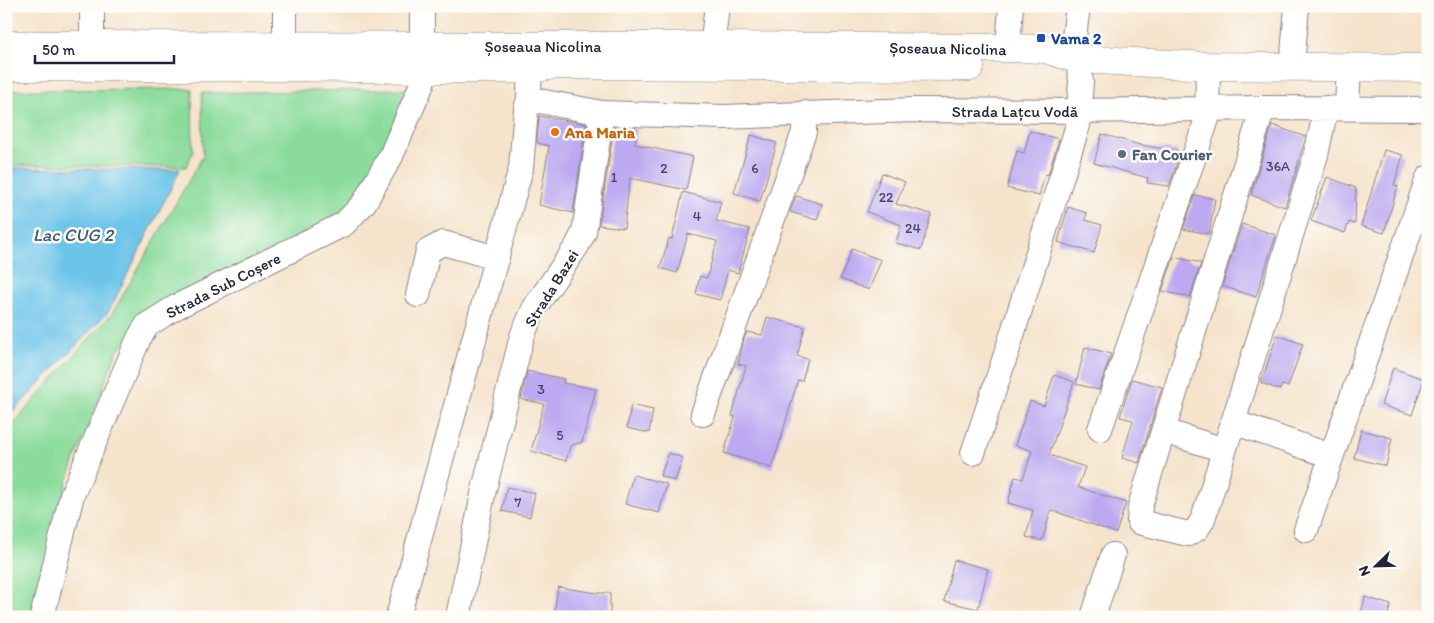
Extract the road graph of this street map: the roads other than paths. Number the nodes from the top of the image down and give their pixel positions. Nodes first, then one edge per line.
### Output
1 (92, 6) edge
2 (285, 6) edge
3 (422, 6) edge
4 (717, 6) edge
5 (1011, 6) edge
6 (1078, 6) edge
7 (1297, 6) edge
8 (6, 45) edge
9 (1008, 48) junction
10 (92, 56) junction
11 (285, 56) junction
12 (713, 56) junction
13 (422, 57) junction
14 (530, 58) junction
15 (1078, 59) junction
16 (1208, 66) junction
17 (6, 67) edge
18 (1292, 68) junction
19 (1349, 68) junction
20 (1428, 68) edge
21 (529, 99) junction
22 (1208, 108) junction
23 (1263, 108) junction
24 (1336, 108) junction
25 (1428, 109) edge
26 (1080, 111) junction
27 (602, 113) junction
28 (804, 113) junction
29 (1428, 178) edge
30 (496, 258) junction
31 (418, 295) dead end
32 (703, 414) dead end
33 (1233, 422) junction
34 (1100, 430) dead end
35 (1164, 431) junction
36 (1224, 450) junction
37 (973, 453) dead end
38 (1331, 456) junction
39 (1306, 530) dead end
40 (1113, 555) dead end
41 (42, 617) edge
42 (398, 617) edge
43 (458, 617) edge
44 (1094, 617) edge

1 - 10 street
2 - 11 street
3 - 13 street, Strada Sub Coșere
4 - 12 street
5 - 9 street
6 - 15 street
7 - 18 street
8 - 10 main road, Șoseaua Nicolina
9 - 12 main road, Șoseaua Nicolina
9 - 15 main road, Șoseaua Nicolina
10 - 11 main road, Șoseaua Nicolina
10 - 17 main road, Șoseaua Nicolina
11 - 13 main road, Șoseaua Nicolina
12 - 14 main road, Șoseaua Nicolina
12 - 15 main road, Șoseaua Nicolina
13 - 14 main road, Șoseaua Nicolina
13 - 41 street, Strada Sub Coșere
14 - 21 street
15 - 16 main road, Șoseaua Nicolina
15 - 26 street
16 - 18 main road, Șoseaua Nicolina
16 - 22 street
18 - 19 main road, Șoseaua Nicolina
19 - 20 main road, Șoseaua Nicolina
19 - 24 street
21 - 27 street
21 - 30 street
22 - 23 street, Strada Lațcu Vodă
22 - 26 street, Strada Lațcu Vodă
22 - 34 street
23 - 24 street, Strada Lațcu Vodă
23 - 35 street
24 - 25 street, Strada Lațcu Vodă
24 - 33 street
26 - 28 street, Strada Lațcu Vodă
26 - 37 street
27 - 28 street, Strada Lațcu Vodă
27 - 43 street, Strada Bazei
28 - 32 street
29 - 38 street
30 - 31 street
30 - 42 street
33 - 36 street
33 - 38 street
35 - 36 street
35 - 36 street
38 - 39 street
40 - 44 street

